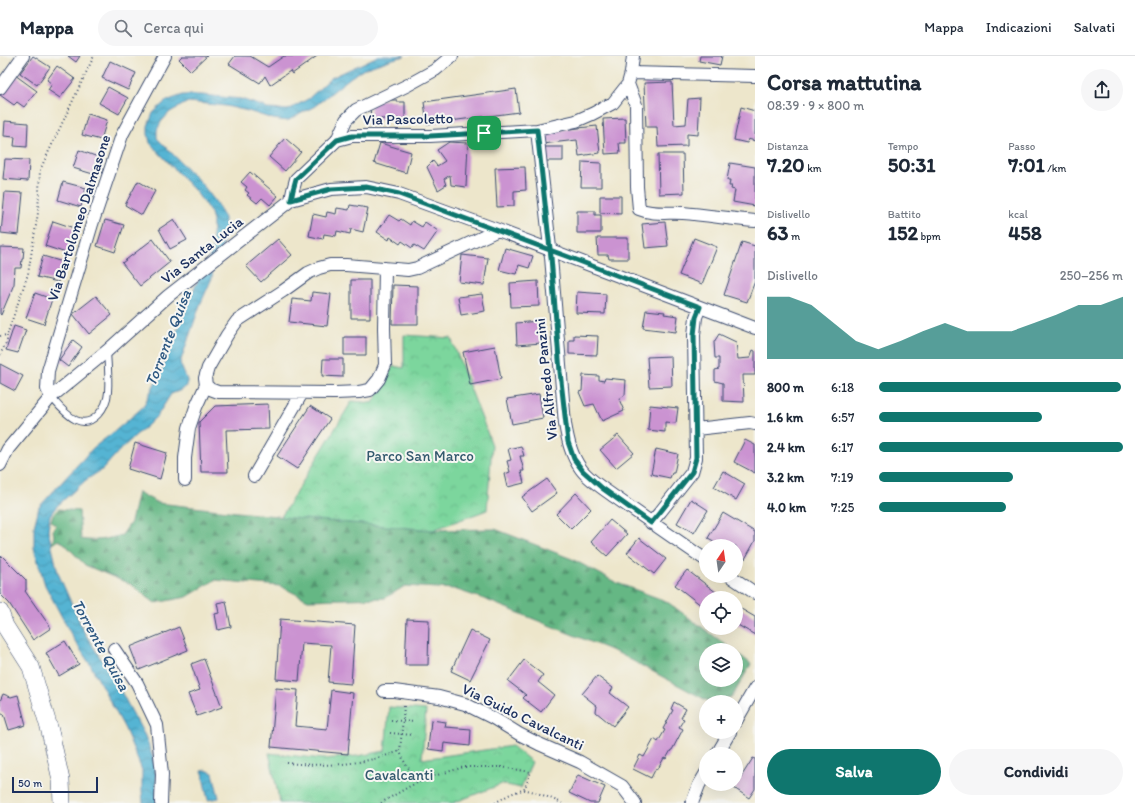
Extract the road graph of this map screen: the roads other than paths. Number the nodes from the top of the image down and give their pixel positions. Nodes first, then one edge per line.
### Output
1 (23, 56) edge
2 (165, 56) edge
3 (452, 56) edge
4 (632, 56) edge
5 (755, 76) edge
6 (629, 79) junction
7 (0, 88) edge
8 (537, 130) junction
9 (337, 140) junction
10 (291, 200) junction
11 (755, 221) edge
12 (498, 230) junction
13 (550, 250) junction
14 (385, 268) junction
15 (700, 307) junction
16 (755, 328) edge
17 (107, 351) junction
18 (206, 385) junction
19 (302, 393) junction
20 (51, 397) junction
21 (755, 424) edge
22 (696, 429) junction
23 (0, 465) edge
24 (254, 476) dead end
25 (185, 480) dead end
26 (651, 523) junction
27 (699, 555) edge
28 (741, 583) edge
29 (755, 592) edge
30 (2, 620) edge
31 (114, 649) dead end
32 (755, 688) edge
33 (384, 691) dead end
34 (743, 709) edge
35 (699, 785) joint
36 (63, 800) edge
37 (161, 803) edge
38 (636, 803) edge
39 (683, 803) edge
40 (692, 803) edge

1 - 7 street
2 - 20 street, Via Bartolomeo Dalmasone
3 - 9 street
4 - 6 street
5 - 6 street
6 - 8 street, Via Pascoletto
6 - 11 street
8 - 9 street, Via Pascoletto
8 - 13 street, Via Alfredo Panzini
9 - 10 street
10 - 12 street
10 - 17 street, Via Santa Lucia
12 - 13 street
12 - 14 street
13 - 15 street
13 - 26 street, Via Alfredo Panzini
14 - 18 street
14 - 19 street
15 - 16 street
15 - 22 street
17 - 20 street, Via Santa Lucia
17 - 20 lane
18 - 19 street
18 - 25 street
19 - 24 street
20 - 23 street, Via Santa Lucia
21 - 22 street
22 - 26 street
26 - 27 street, Via Alfredo Panzini
28 - 29 street
30 - 36 main road
31 - 37 street
32 - 34 street
33 - 38 street, Via Guido Cavalcanti
35 - 39 street
35 - 40 street

